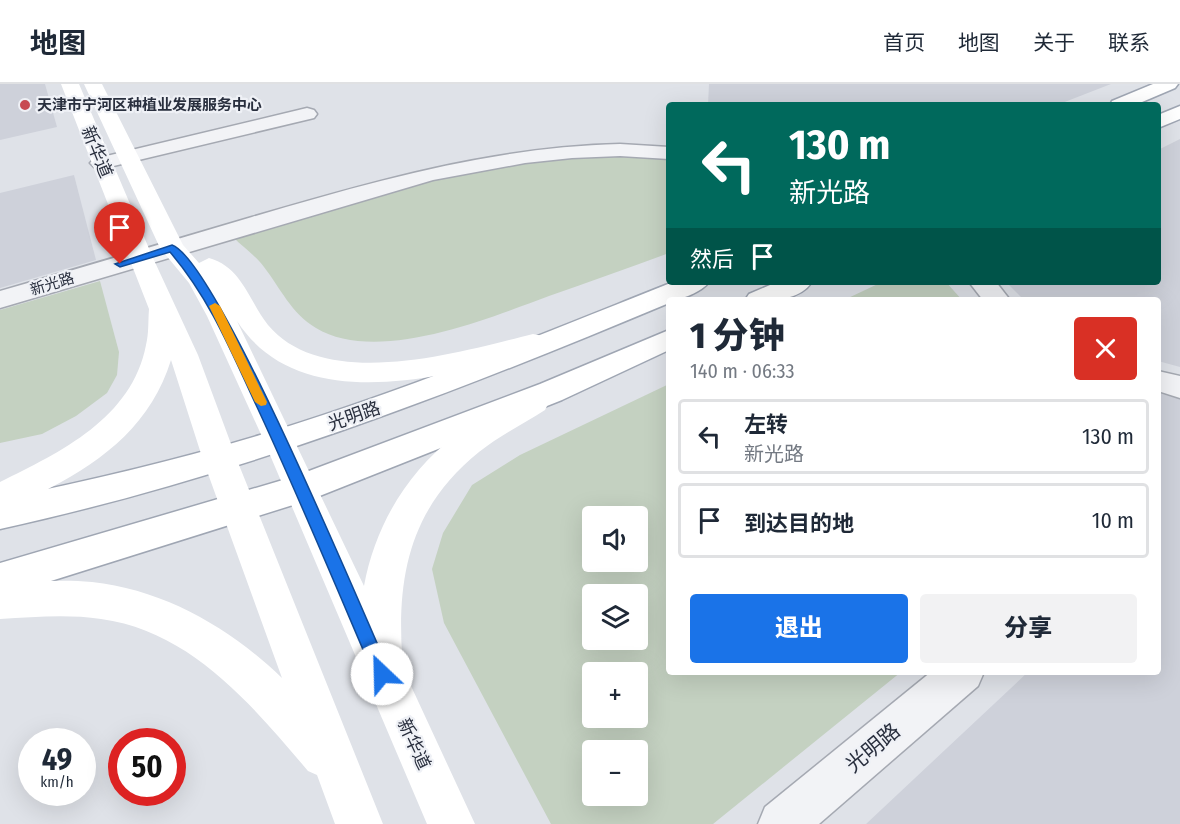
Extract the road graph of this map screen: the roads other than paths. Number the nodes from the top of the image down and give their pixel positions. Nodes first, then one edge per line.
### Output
1 (70, 84) edge
2 (93, 84) edge
3 (1169, 84) edge
4 (1126, 102) edge
5 (1180, 112) edge
6 (307, 114) dead end
7 (1161, 121) edge
8 (666, 153) edge
9 (129, 156) junction
10 (101, 162) junction
11 (172, 248) junction
12 (140, 258) junction
13 (689, 285) edge
14 (792, 285) edge
15 (984, 285) edge
16 (766, 297) edge
17 (994, 297) edge
18 (0, 300) edge
19 (164, 306) junction
20 (570, 334) junction
21 (666, 340) edge
22 (1161, 382) edge
23 (1180, 387) edge
24 (550, 392) junction
25 (280, 441) junction
26 (220, 460) junction
27 (300, 489) junction
28 (0, 498) edge
29 (238, 509) junction
30 (0, 514) edge
31 (0, 580) edge
32 (0, 601) edge
33 (382, 674) junction
34 (959, 675) edge
35 (338, 772) junction
36 (359, 824) edge
37 (451, 824) edge
38 (782, 824) edge

1 - 10 main road, 新华道
2 - 9 main road, 新华道
3 - 4 main road
5 - 7 main road
6 - 9 street
8 - 11 street
9 - 10 street
9 - 11 main road, 新华道
10 - 12 main road, 新华道
11 - 12 street, 新光路
11 - 20 main road
11 - 25 main road, 新华道
12 - 18 street, 新光路
12 - 19 main road, 新华道
13 - 20 main road, 光明路
14 - 16 main road
15 - 17 street
19 - 26 main road, 新华道
19 - 28 main road
20 - 25 main road, 光明路
21 - 24 main road
22 - 23 street
24 - 27 main road
24 - 33 main road
25 - 26 main road, 光明路
25 - 27 main road, 新华道
26 - 29 main road, 新华道
26 - 30 main road, 光明路
27 - 29 main road
27 - 33 main road, 新华道
29 - 31 main road
29 - 35 main road, 新华道
32 - 35 main road
33 - 37 main road, 新华道
34 - 38 street, 光明路
35 - 36 main road, 新华道

